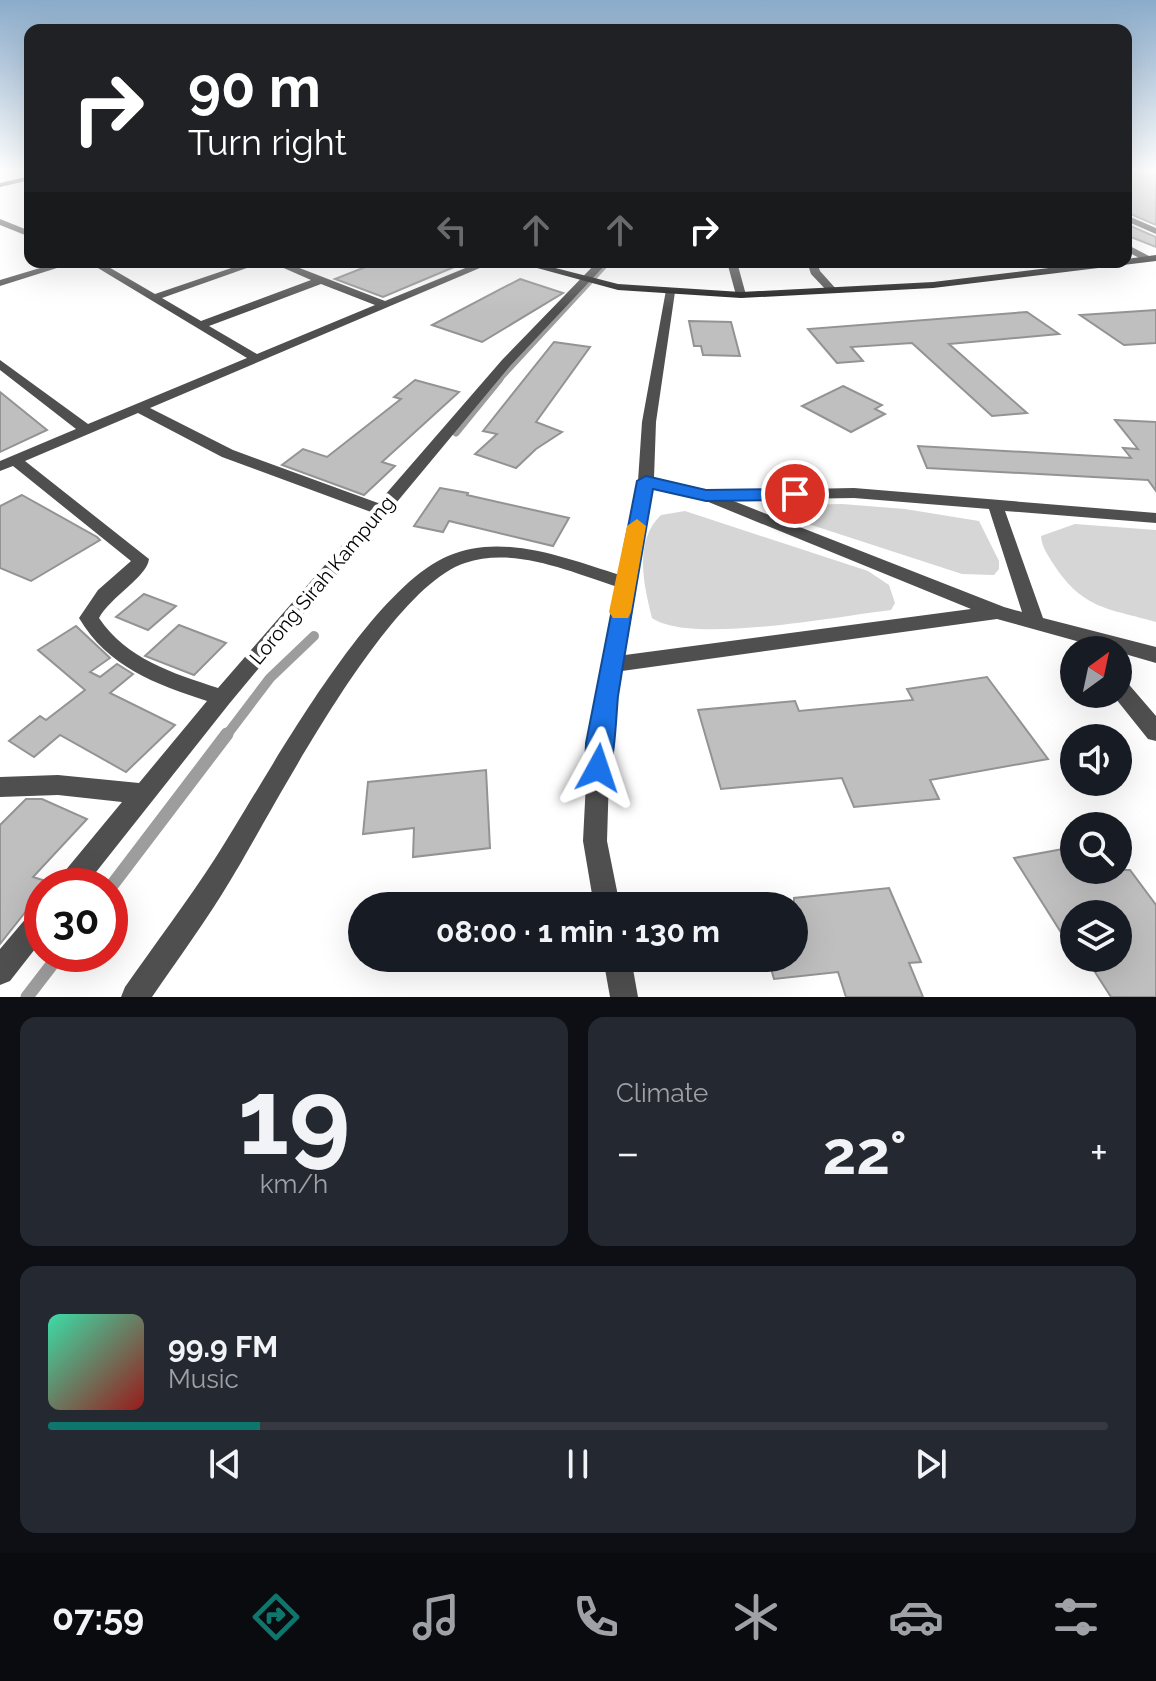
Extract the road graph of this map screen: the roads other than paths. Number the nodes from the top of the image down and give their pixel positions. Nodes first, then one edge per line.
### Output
1 (1132, 221) edge
2 (0, 222) edge
3 (1156, 231) edge
4 (24, 232) edge
5 (1132, 250) edge
6 (1152, 259) edge
7 (1132, 261) edge
8 (51, 268) edge
9 (107, 268) edge
10 (241, 268) edge
11 (290, 268) edge
12 (474, 268) edge
13 (541, 268) edge
14 (596, 268) edge
15 (734, 268) edge
16 (814, 268) edge
17 (1075, 268) edge
18 (321, 280) junction
19 (583, 280) junction
20 (0, 283) edge
21 (832, 290) junction
22 (670, 292) junction
23 (741, 295) junction
24 (153, 298) junction
25 (384, 305) junction
26 (199, 326) junction
27 (255, 358) junction
28 (0, 364) edge
29 (139, 408) junction
30 (86, 430) junction
31 (8, 463) edge
32 (646, 481) junction
33 (706, 496) junction
34 (995, 504) junction
35 (382, 510) junction
36 (1156, 518) edge
37 (625, 583) junction
38 (999, 613) junction
39 (1035, 622) junction
40 (1074, 633) junction
41 (1077, 636) edge
42 (1156, 655) edge
43 (612, 665) junction
44 (222, 698) junction
45 (1132, 703) edge
46 (1156, 732) edge
47 (0, 787) edge
48 (144, 794) junction
49 (84, 868) edge
50 (604, 892) edge
51 (24, 941) edge
52 (0, 971) edge
53 (620, 972) edge
54 (135, 997) edge
55 (624, 997) edge

1 - 3 street
2 - 4 street
5 - 6 street
6 - 7 main road
8 - 20 street
9 - 24 street
10 - 24 street
11 - 18 street
12 - 25 street
13 - 19 main road
14 - 19 street, Lorong Sirah Kampung
15 - 23 street
16 - 21 street
17 - 21 main road
18 - 25 street
18 - 26 street
19 - 22 main road
19 - 35 street, Lorong Sirah Kampung
21 - 23 main road
22 - 23 main road
22 - 32 street
24 - 26 street
25 - 27 street
26 - 27 street
27 - 29 street
28 - 30 street
29 - 30 street
29 - 35 street
30 - 31 street
31 - 44 street
32 - 33 street
32 - 37 street
33 - 34 street
33 - 38 street
34 - 36 street
34 - 39 street
35 - 44 street, Lorong Sirah Kampung
37 - 43 street
37 - 54 street
38 - 39 street
38 - 43 street
39 - 40 street
40 - 41 street
40 - 42 street
43 - 50 street
44 - 48 street, Lorong Sirah Kampung
45 - 46 street
47 - 48 street
48 - 49 street, Lorong Sirah Kampung
51 - 52 street
53 - 55 street

